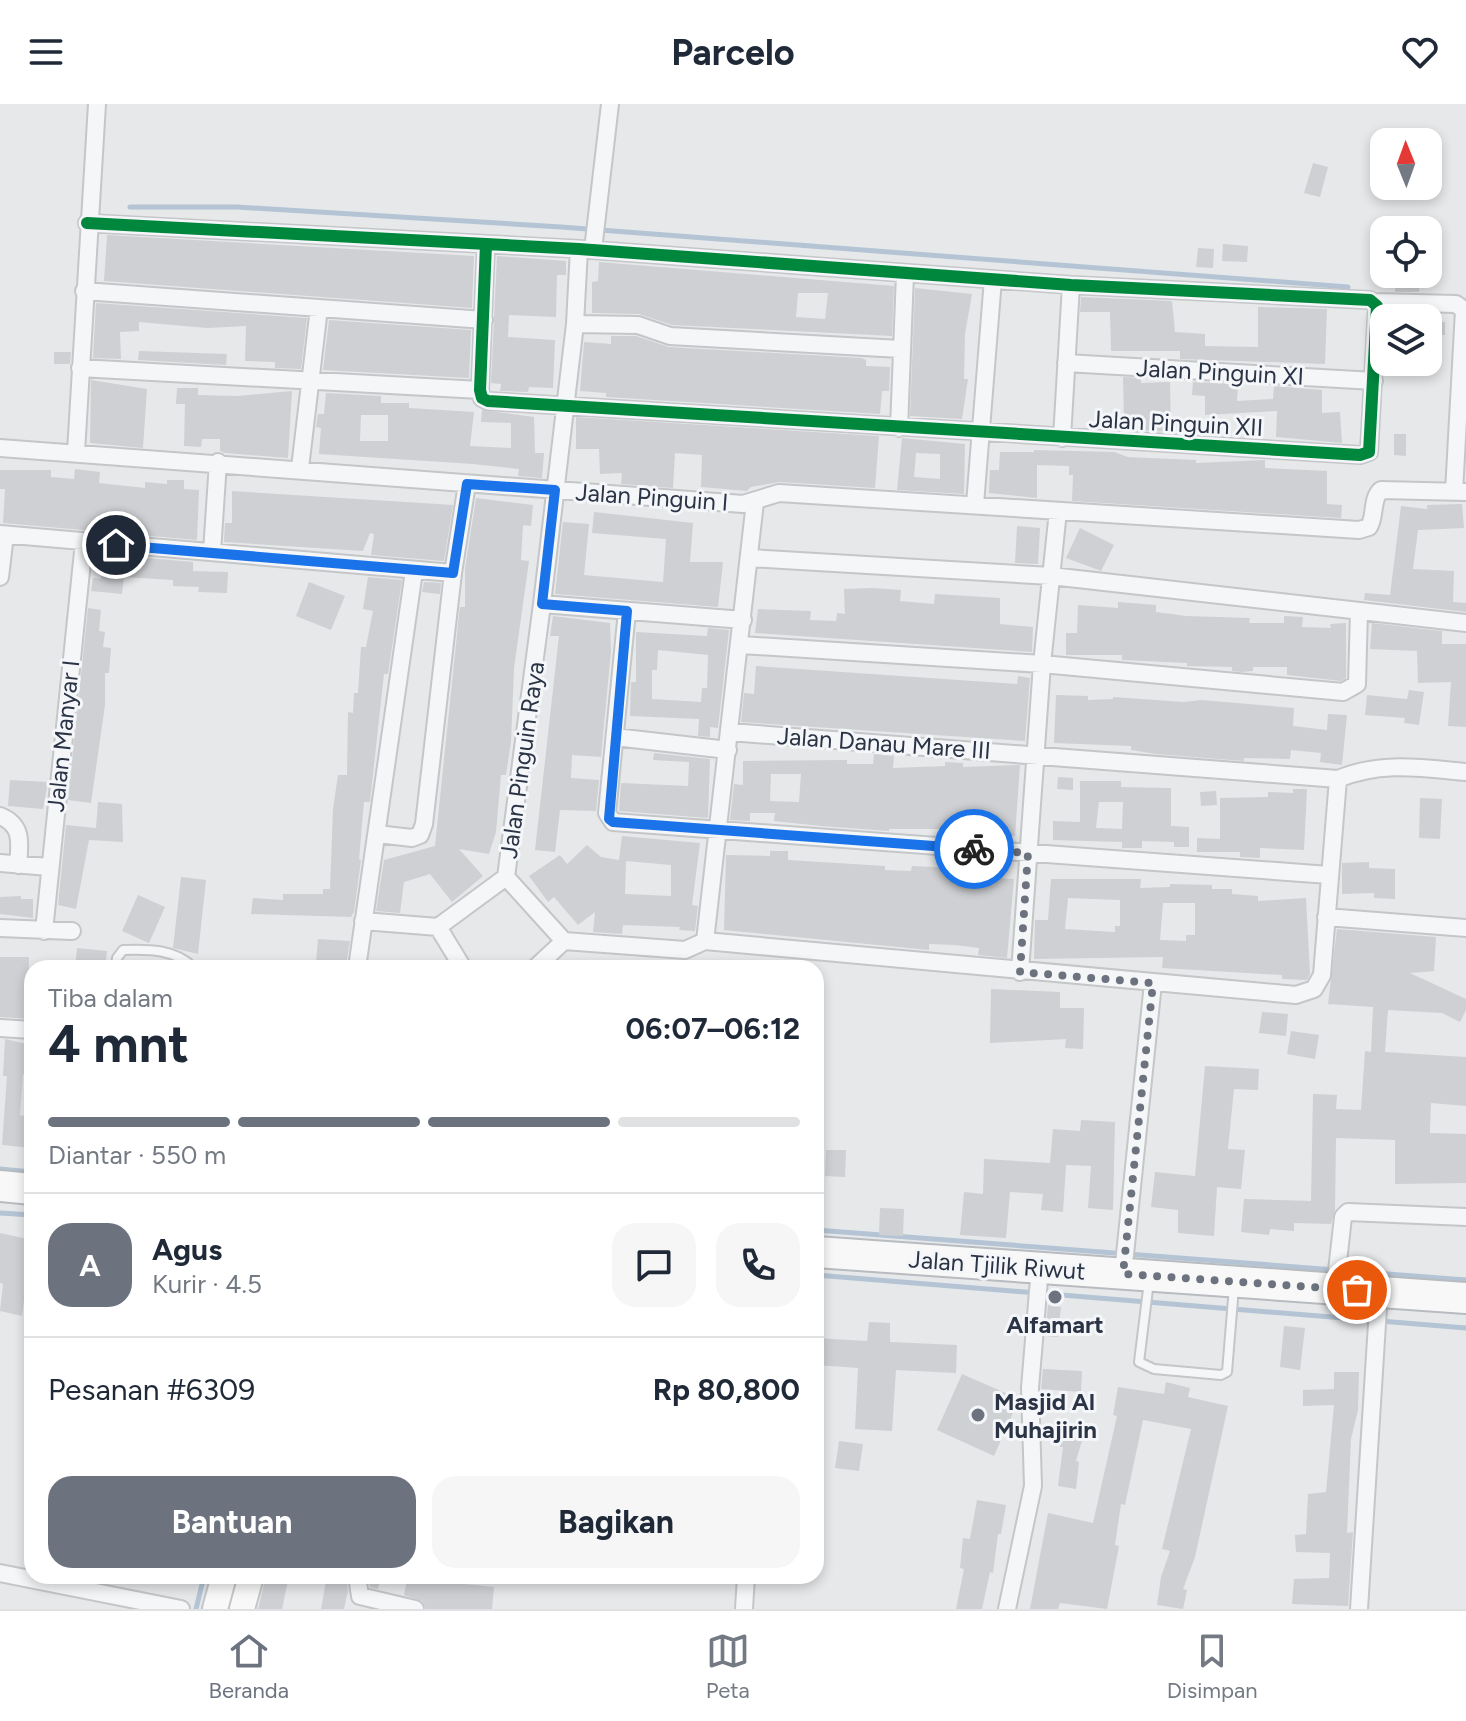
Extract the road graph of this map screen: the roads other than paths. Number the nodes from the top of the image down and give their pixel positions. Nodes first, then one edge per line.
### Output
1 (97, 104) edge
2 (610, 104) edge
3 (87, 223) junction
4 (486, 244) junction
5 (586, 250) junction
6 (905, 274) junction
7 (993, 279) junction
8 (1071, 285) junction
9 (84, 291) junction
10 (1375, 302) junction
11 (319, 308) junction
12 (484, 320) junction
13 (575, 324) junction
14 (900, 349) junction
15 (1066, 363) junction
16 (80, 368) junction
17 (1374, 381) junction
18 (311, 383) junction
19 (480, 390) junction
20 (563, 404) junction
21 (899, 428) junction
22 (980, 434) junction
23 (1062, 438) junction
24 (0, 448) edge
25 (76, 452) junction
26 (218, 462) junction
27 (300, 468) junction
28 (467, 484) junction
29 (555, 490) junction
30 (1460, 492) edge
31 (755, 502) junction
32 (975, 504) junction
33 (1058, 511) junction
34 (3, 534) edge
35 (84, 542) junction
36 (212, 552) junction
37 (750, 558) junction
38 (414, 571) junction
39 (453, 573) junction
40 (1051, 576) junction
41 (0, 577) edge
42 (542, 604) junction
43 (627, 611) junction
44 (1359, 611) junction
45 (743, 620) junction
46 (1466, 623) edge
47 (741, 645) junction
48 (1042, 664) junction
49 (730, 732) junction
50 (615, 737) junction
51 (728, 750) junction
52 (1038, 754) junction
53 (1466, 772) edge
54 (1338, 779) junction
55 (0, 816) edge
56 (719, 832) junction
57 (377, 834) junction
58 (1028, 853) junction
59 (0, 863) edge
60 (18, 865) junction
61 (49, 867) junction
62 (1329, 875) junction
63 (506, 877) junction
64 (1326, 917) junction
65 (363, 921) junction
66 (438, 927) junction
67 (0, 928) edge
68 (1466, 928) edge
69 (44, 931) junction
70 (72, 931) dead end
71 (564, 941) junction
72 (705, 941) junction
73 (117, 960) edge
74 (182, 960) edge
75 (358, 960) edge
76 (458, 960) edge
77 (544, 960) edge
78 (1020, 972) junction
79 (1153, 983) junction
80 (0, 1028) edge
81 (24, 1030) edge
82 (0, 1186) edge
83 (24, 1188) edge
84 (1466, 1217) edge
85 (824, 1253) edge
86 (1040, 1267) junction
87 (1136, 1275) junction
88 (1235, 1282) junction
89 (1335, 1289) junction
90 (1379, 1292) junction
91 (1466, 1298) edge
92 (0, 1573) edge
93 (24, 1578) edge
94 (55, 1584) edge
95 (222, 1584) edge
96 (249, 1584) edge
97 (358, 1584) edge
98 (746, 1584) edge
99 (181, 1609) edge
100 (215, 1609) edge
101 (242, 1609) edge
102 (415, 1609) edge
103 (744, 1609) edge
104 (1007, 1609) edge
105 (1359, 1609) edge

1 - 3 street
2 - 5 street, Jalan Pinguin Raya
3 - 4 street
3 - 9 street
4 - 5 street
4 - 12 street
5 - 6 street
5 - 13 street, Jalan Pinguin Raya
6 - 7 street
6 - 14 street
7 - 8 street
7 - 22 street
8 - 10 street
8 - 15 street
9 - 11 street
9 - 16 street
10 - 17 street
10 - 30 street
11 - 12 street
11 - 18 street
12 - 19 street
13 - 14 street
13 - 20 street, Jalan Pinguin Raya
14 - 21 street
15 - 17 street, Jalan Pinguin XI
15 - 23 street
16 - 18 street
16 - 25 street
17 - 23 street, Jalan Pinguin XII
18 - 19 street
18 - 27 street
19 - 20 street, Jalan Pinguin XII
20 - 21 street, Jalan Pinguin XII
20 - 29 street, Jalan Pinguin Raya
21 - 22 street, Jalan Pinguin XII
22 - 23 street, Jalan Pinguin XII
22 - 32 street
24 - 25 street, Jalan Pinguin I
25 - 26 street, Jalan Pinguin I
26 - 27 street, Jalan Pinguin I
26 - 36 street
27 - 28 street, Jalan Pinguin I
28 - 29 street, Jalan Pinguin I
28 - 39 street
29 - 31 street, Jalan Pinguin I
29 - 42 street, Jalan Pinguin Raya
30 - 33 street, Jalan Pinguin I
31 - 32 street, Jalan Pinguin I
31 - 37 street
32 - 33 street, Jalan Pinguin I
33 - 40 street
34 - 35 street
34 - 41 street
35 - 36 street
35 - 61 street, Jalan Manyar I
36 - 38 street
37 - 40 street
37 - 45 street
38 - 39 street
38 - 57 street
39 - 57 street
40 - 44 street
40 - 48 street
42 - 43 street
42 - 63 street, Jalan Pinguin Raya
43 - 45 street
43 - 50 street
44 - 46 street
44 - 48 street
45 - 47 street
47 - 48 street
47 - 49 street
48 - 52 street
49 - 51 street
49 - 52 street, Jalan Danau Mare III
50 - 51 street
50 - 56 street
51 - 56 street
52 - 54 street, Jalan Danau Mare III
52 - 58 street
53 - 54 street
54 - 62 street
55 - 60 street
56 - 58 street
56 - 72 street
57 - 65 street
58 - 62 street
58 - 78 street
59 - 60 street
60 - 61 street
61 - 69 street, Jalan Manyar I
62 - 64 street
63 - 66 street
63 - 71 street, Jalan Pinguin Raya
64 - 68 street
64 - 79 street
65 - 66 street
65 - 75 street
66 - 76 street
67 - 69 street
69 - 70 street
71 - 72 street
71 - 77 street
72 - 78 street
73 - 74 lane
78 - 79 street
79 - 87 street
80 - 81 street
82 - 83 highway
84 - 89 street
85 - 86 highway, Jalan Tjilik Riwut
86 - 87 highway, Jalan Tjilik Riwut
86 - 104 street
87 - 88 highway, Jalan Tjilik Riwut
87 - 88 lane
88 - 89 highway, Jalan Tjilik Riwut
89 - 90 highway, Jalan Tjilik Riwut
90 - 91 highway, Jalan Tjilik Riwut
90 - 105 street
92 - 93 street
94 - 99 street
95 - 100 street
96 - 101 street
97 - 102 street
98 - 103 street

